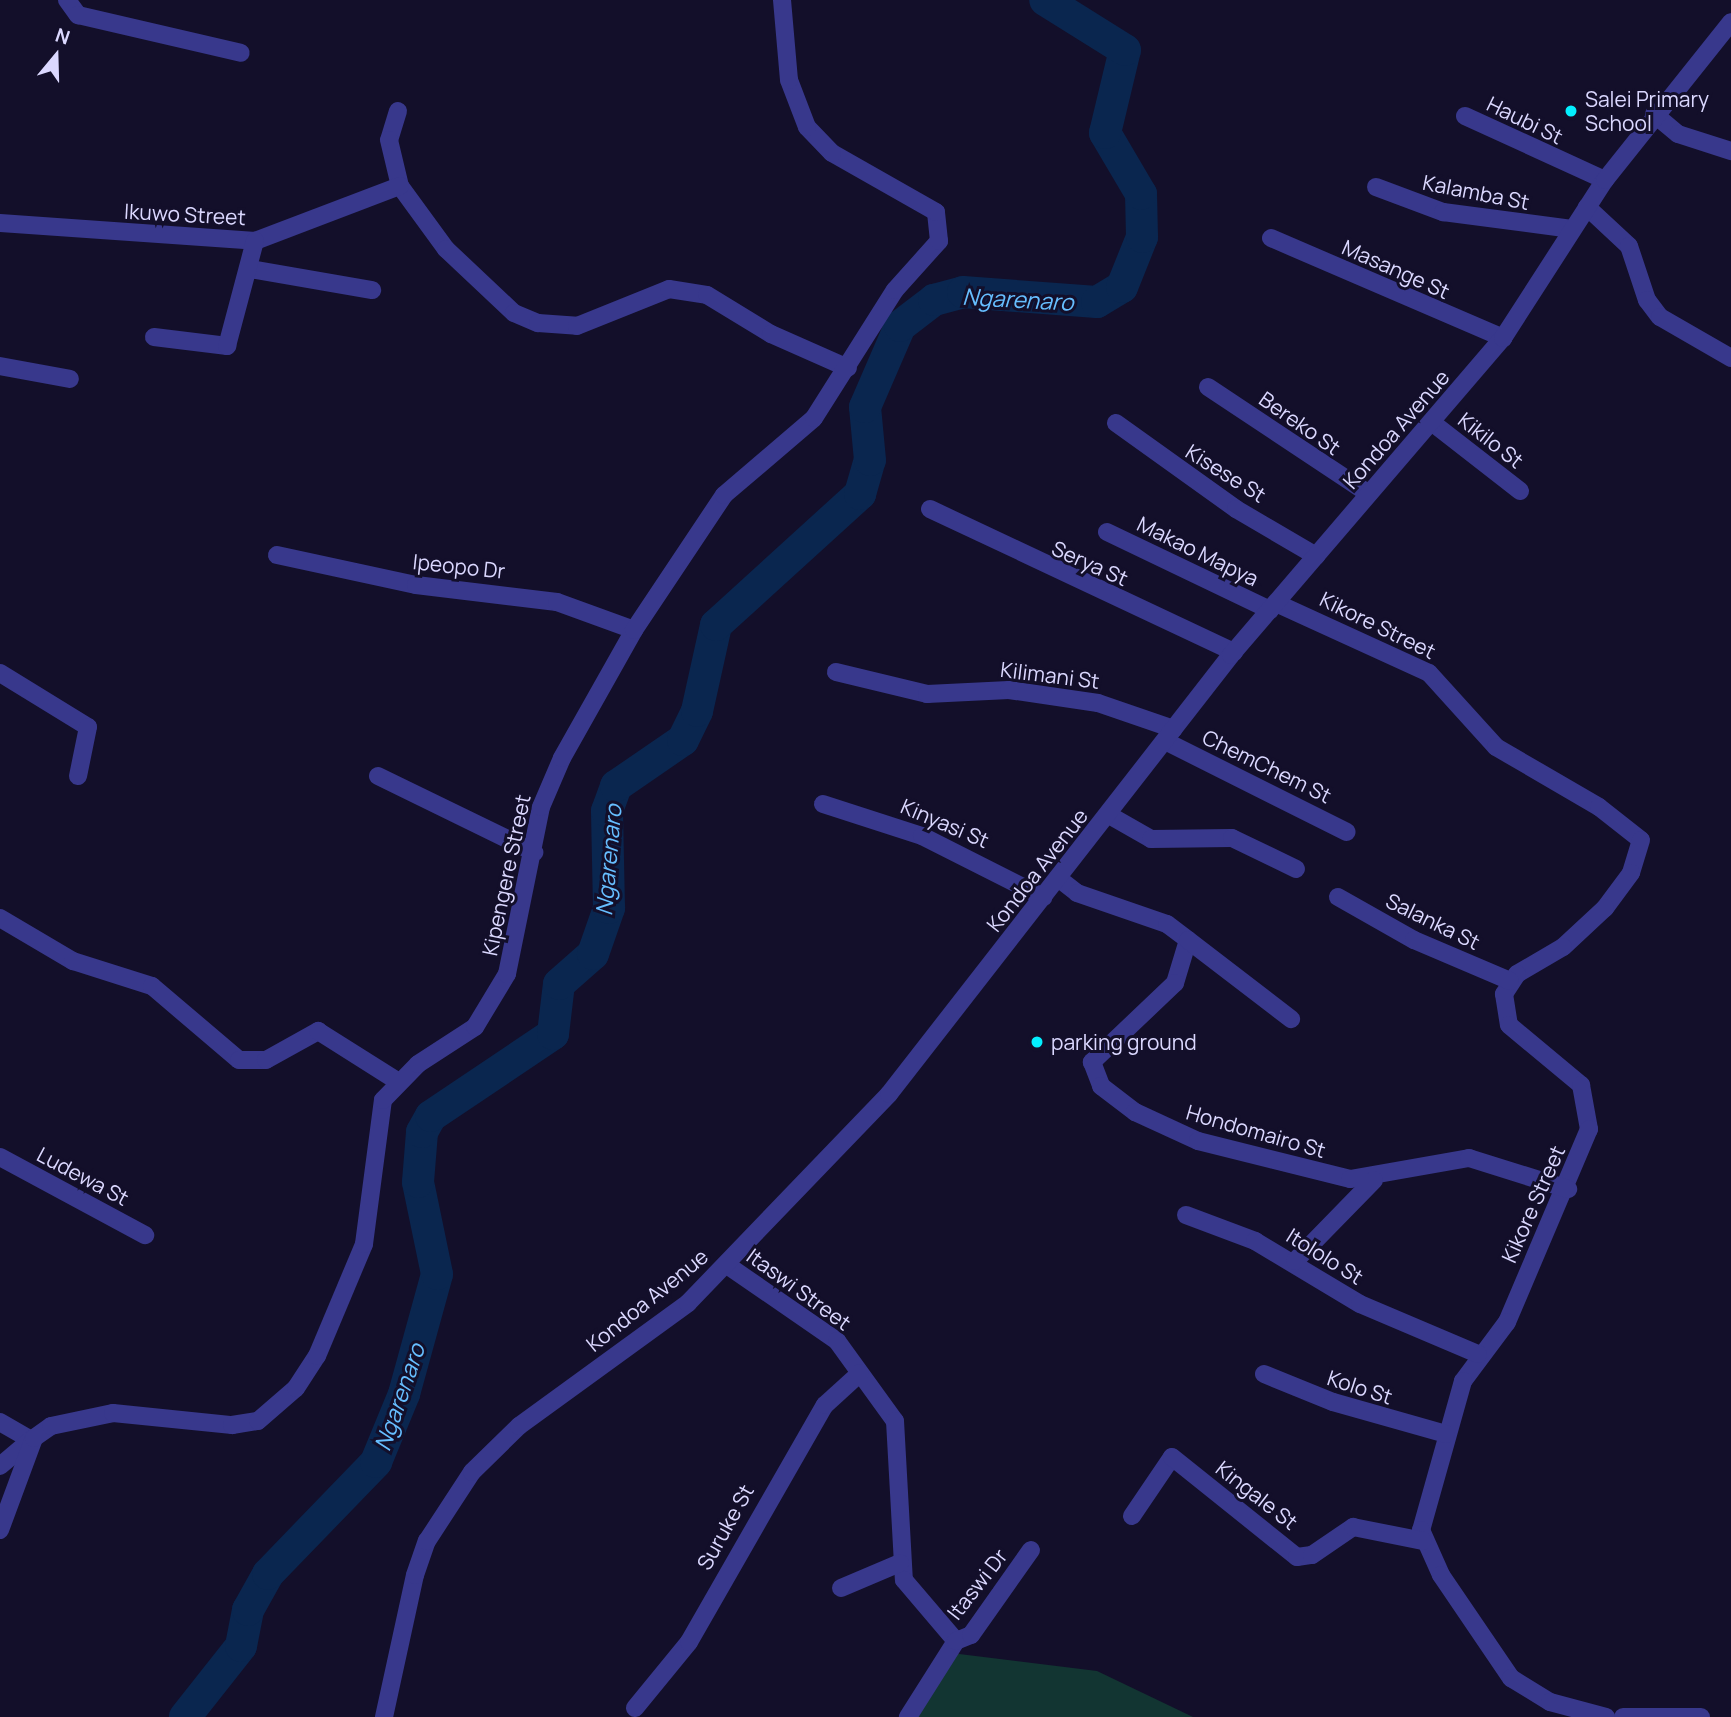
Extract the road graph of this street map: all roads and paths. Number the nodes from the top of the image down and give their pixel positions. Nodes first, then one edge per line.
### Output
1 (67, 0) edge
2 (782, 0) edge
3 (1731, 22) edge
4 (241, 53) dead end
5 (398, 111) dead end
6 (1654, 114) junction
7 (1465, 116) dead end
8 (1731, 151) edge
9 (1605, 180) junction
10 (400, 186) junction
11 (1376, 187) dead end
12 (1587, 207) junction
13 (0, 223) edge
14 (1572, 229) junction
15 (1271, 238) dead end
16 (255, 241) junction
17 (250, 268) junction
18 (372, 290) dead end
19 (154, 337) dead end
20 (1503, 338) junction
21 (1731, 358) edge
22 (0, 366) edge
23 (848, 368) junction
24 (70, 379) dead end
25 (1208, 387) dead end
26 (1116, 423) dead end
27 (1434, 424) junction
28 (1520, 491) dead end
29 (1368, 494) junction
30 (930, 509) dead end
31 (1107, 532) dead end
32 (277, 555) dead end
33 (1316, 556) junction
34 (1273, 607) junction
35 (634, 630) junction
36 (1234, 652) junction
37 (836, 672) dead end
38 (0, 673) edge
39 (1170, 735) junction
40 (78, 776) dead end
41 (378, 776) dead end
42 (823, 804) dead end
43 (1109, 815) junction
44 (1347, 832) dead end
45 (534, 852) junction
46 (1296, 869) dead end
47 (1058, 878) junction
48 (1043, 897) junction
49 (1338, 897) dead end
50 (0, 918) edge
51 (1188, 940) junction
52 (1510, 981) junction
53 (1291, 1019) dead end
54 (397, 1081) junction
55 (0, 1157) edge
56 (1374, 1180) junction
57 (1568, 1189) junction
58 (1186, 1215) dead end
59 (145, 1235) dead end
60 (1295, 1261) junction
61 (727, 1265) junction
62 (1478, 1353) junction
63 (860, 1373) junction
64 (1264, 1374) dead end
65 (0, 1422) edge
66 (1446, 1434) junction
67 (32, 1439) junction
68 (0, 1466) edge
69 (1132, 1516) dead end
70 (0, 1530) edge
71 (1423, 1541) junction
72 (1031, 1550) dead end
73 (900, 1563) junction
74 (841, 1588) dead end
75 (956, 1641) junction
76 (635, 1708) dead end
77 (384, 1717) edge
78 (908, 1717) edge
79 (1606, 1717) edge
80 (1623, 1717) edge
81 (1701, 1717) edge

1 - 4 street
2 - 23 street, Kipengere Street
3 - 6 street, Kondoa Avenue
5 - 10 street
6 - 8 street
6 - 9 street, Kondoa Avenue
7 - 9 street, Haubi St
9 - 12 street, Kondoa Avenue
10 - 16 street, Ikuwo Street
10 - 23 street
11 - 14 street, Kalamba St
12 - 14 street, Kondoa Avenue
12 - 21 street
13 - 16 street, Ikuwo Street
14 - 20 street, Kondoa Avenue
15 - 20 street, Masange St
16 - 17 street
17 - 18 street
17 - 19 street
20 - 27 street, Kondoa Avenue
22 - 24 street
23 - 35 street, Kipengere Street
25 - 29 street, Bereko St
26 - 33 street, Kisese St
27 - 28 street, Kikilo St
27 - 29 street, Kondoa Avenue
29 - 33 street, Kondoa Avenue
30 - 36 street, Serya St
31 - 34 street, Makao Mapya
32 - 35 street, Ipeopo Dr
33 - 34 street, Kondoa Avenue
34 - 36 street, Kondoa Avenue
34 - 52 street, Kikore Street
35 - 45 street, Kipengere Street
36 - 39 street, Kondoa Avenue
37 - 39 street, Kilimani St
38 - 40 street
39 - 43 street, Kondoa Avenue
39 - 44 street, ChemChem St
41 - 45 street
42 - 48 street, Kinyasi St
43 - 46 street
43 - 47 street, Kondoa Avenue
45 - 54 street, Kipengere Street
47 - 48 street, Kondoa Avenue
47 - 51 street
48 - 61 street, Kondoa Avenue
49 - 52 street, Salanka St
50 - 54 street
51 - 53 street
51 - 56 street, Hondomairo St
52 - 57 street, Kikore Street
54 - 67 street, Kipengere Street
55 - 59 street, Ludewa St
56 - 57 street, Hondomairo St
56 - 60 street
57 - 62 street, Kikore Street
58 - 60 street, Itololo St
60 - 62 street, Itololo St
61 - 63 street, Itaswi Street
61 - 77 street, Kondoa Avenue
62 - 66 street, Kikore Street
63 - 73 street, Itaswi Street
63 - 76 street, Suruke St
64 - 66 street, Kolo St
65 - 67 street
66 - 71 street, Kikore Street
67 - 68 street, Kipengere Street
67 - 70 street
69 - 71 street, Kingale St
71 - 79 street
72 - 75 street, Itaswi Dr
73 - 74 street
73 - 75 street, Itaswi Street
75 - 78 street
80 - 81 street

